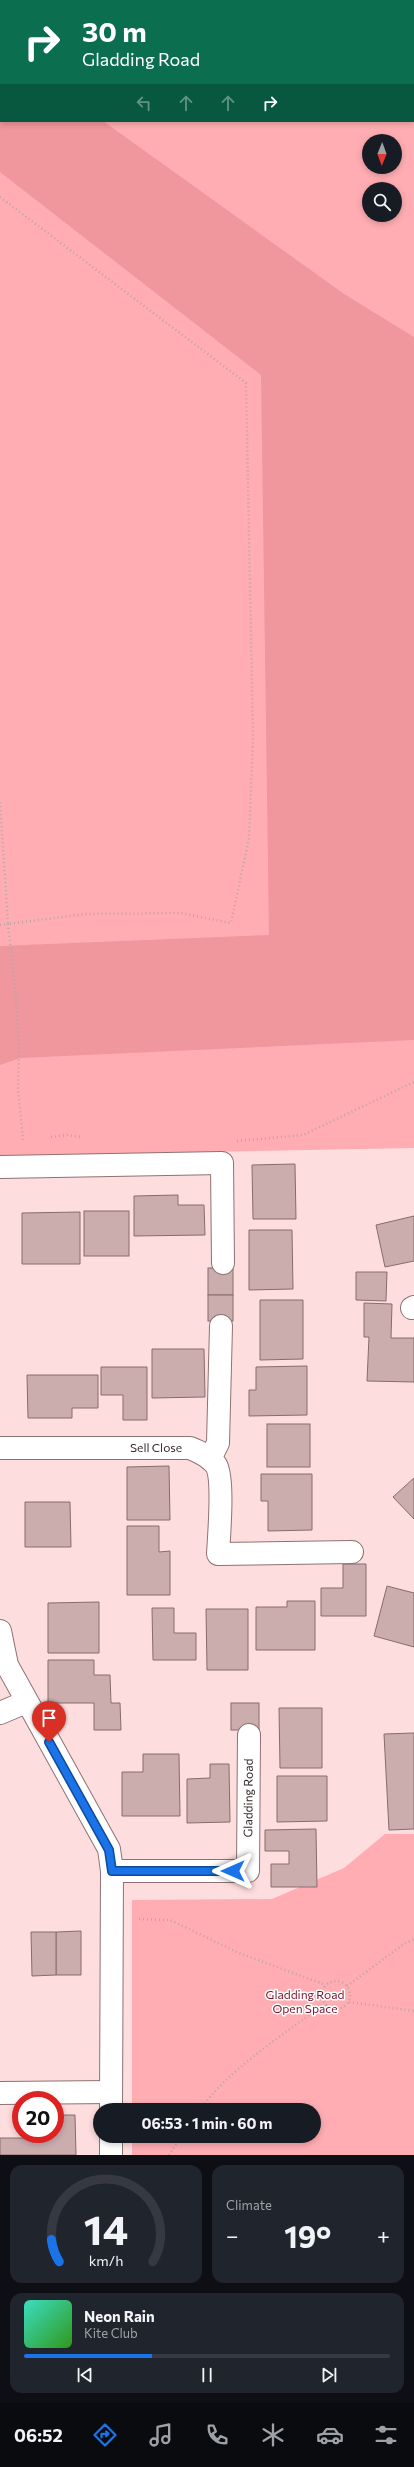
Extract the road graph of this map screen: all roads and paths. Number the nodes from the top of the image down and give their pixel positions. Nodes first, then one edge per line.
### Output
1 (0, 197) edge
2 (0, 802) edge
3 (1, 846) edge
4 (8, 924) junction
5 (0, 925) edge
6 (414, 1082) edge
7 (45, 1138) dead end
8 (89, 1138) dead end
9 (30, 1140) dead end
10 (23, 1142) junction
11 (230, 1142) dead end
12 (17, 1145) dead end
13 (0, 1167) edge
14 (224, 1263) dead end
15 (220, 1326) dead end
16 (0, 1448) edge
17 (210, 1459) junction
18 (352, 1552) dead end
19 (0, 1631) edge
20 (26, 1702) junction
21 (0, 1713) edge
22 (248, 1735) dead end
23 (112, 1871) junction
24 (112, 1919) junction
25 (414, 1939) edge
26 (326, 1985) junction
27 (347, 1986) junction
28 (349, 2002) junction
29 (324, 2004) junction
30 (414, 2011) edge
31 (0, 2093) edge
32 (111, 2101) edge
33 (205, 2103) edge
34 (111, 2143) edge
35 (177, 2143) edge
36 (111, 2155) edge
37 (169, 2155) edge

1 - 4 path
2 - 3 path
3 - 4 path
4 - 5 path
4 - 10 path
6 - 11 path
7 - 8 path
9 - 10 path
10 - 12 path
13 - 14 street
15 - 17 street
16 - 17 street, Sell Close
17 - 18 street
19 - 20 street
20 - 21 street
20 - 23 street
22 - 23 street, Gladding Road
23 - 24 street
24 - 26 path
24 - 32 street
25 - 27 path
26 - 27 path
26 - 29 path
27 - 28 path
28 - 29 path
28 - 30 path
29 - 33 path
31 - 32 street
34 - 36 street
35 - 37 path

